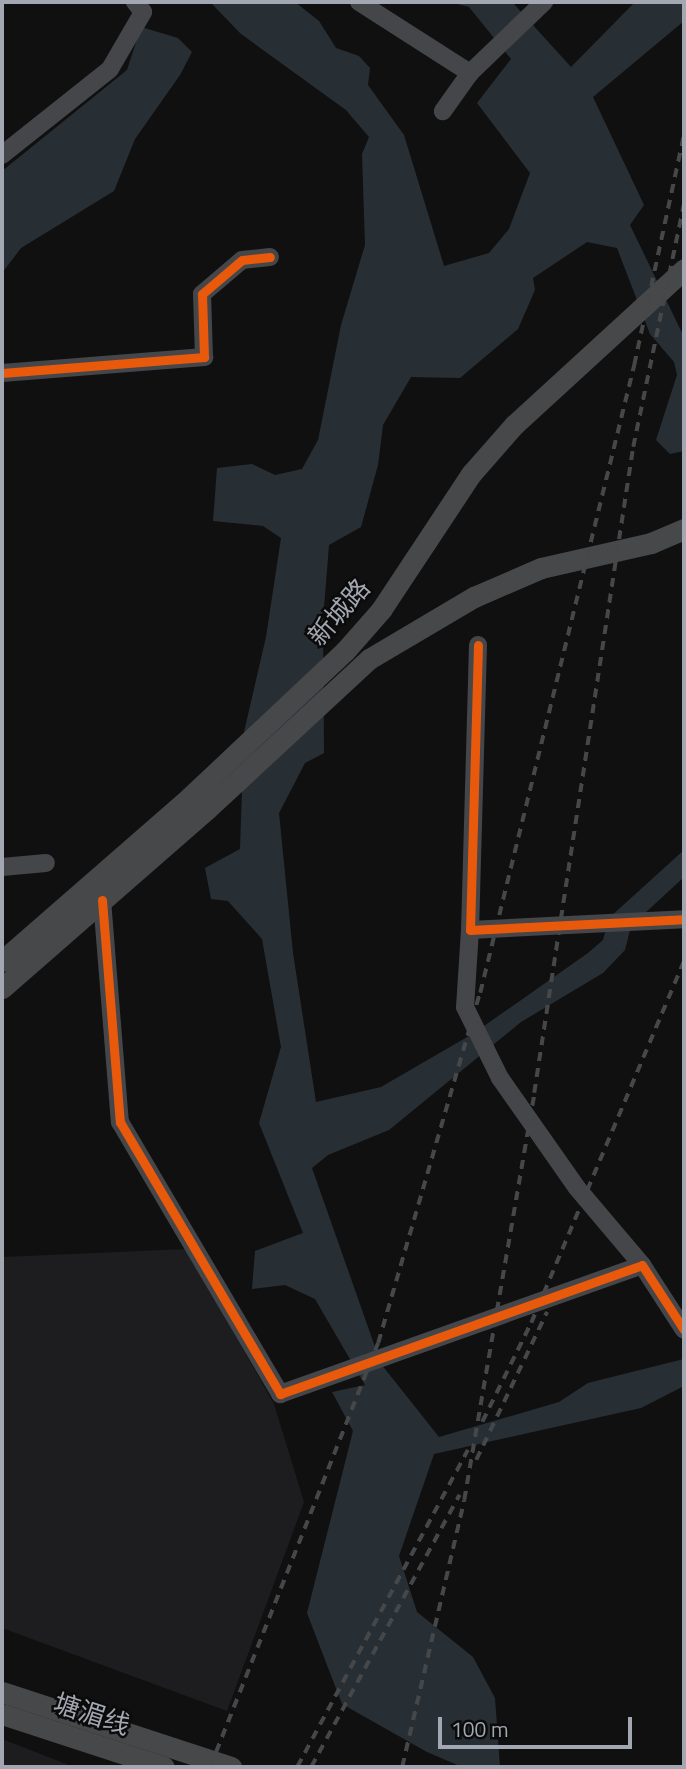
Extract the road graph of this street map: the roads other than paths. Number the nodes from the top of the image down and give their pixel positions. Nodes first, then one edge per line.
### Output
1 (135, 2) edge
2 (359, 2) edge
3 (536, 5) edge
4 (470, 73) junction
5 (443, 111) dead end
6 (2, 155) edge
7 (270, 257) dead end
8 (684, 269) edge
9 (2, 373) edge
10 (684, 529) edge
11 (478, 645) dead end
12 (46, 863) dead end
13 (2, 867) edge
14 (102, 900) junction
15 (684, 919) edge
16 (470, 930) junction
17 (2, 961) edge
18 (2, 988) edge
19 (642, 1265) junction
20 (684, 1330) edge
21 (2, 1692) edge
22 (2, 1714) edge
23 (164, 1767) edge
24 (232, 1767) edge

1 - 6 street
2 - 4 street
3 - 4 street
4 - 5 street
7 - 9 street
8 - 17 main road, 新城路
10 - 14 main road, 新城路
11 - 16 street
12 - 13 street
14 - 18 main road, 新城路
14 - 19 street
15 - 16 street
16 - 19 street
19 - 20 street
21 - 24 main road
22 - 23 main road, 塘湄线

